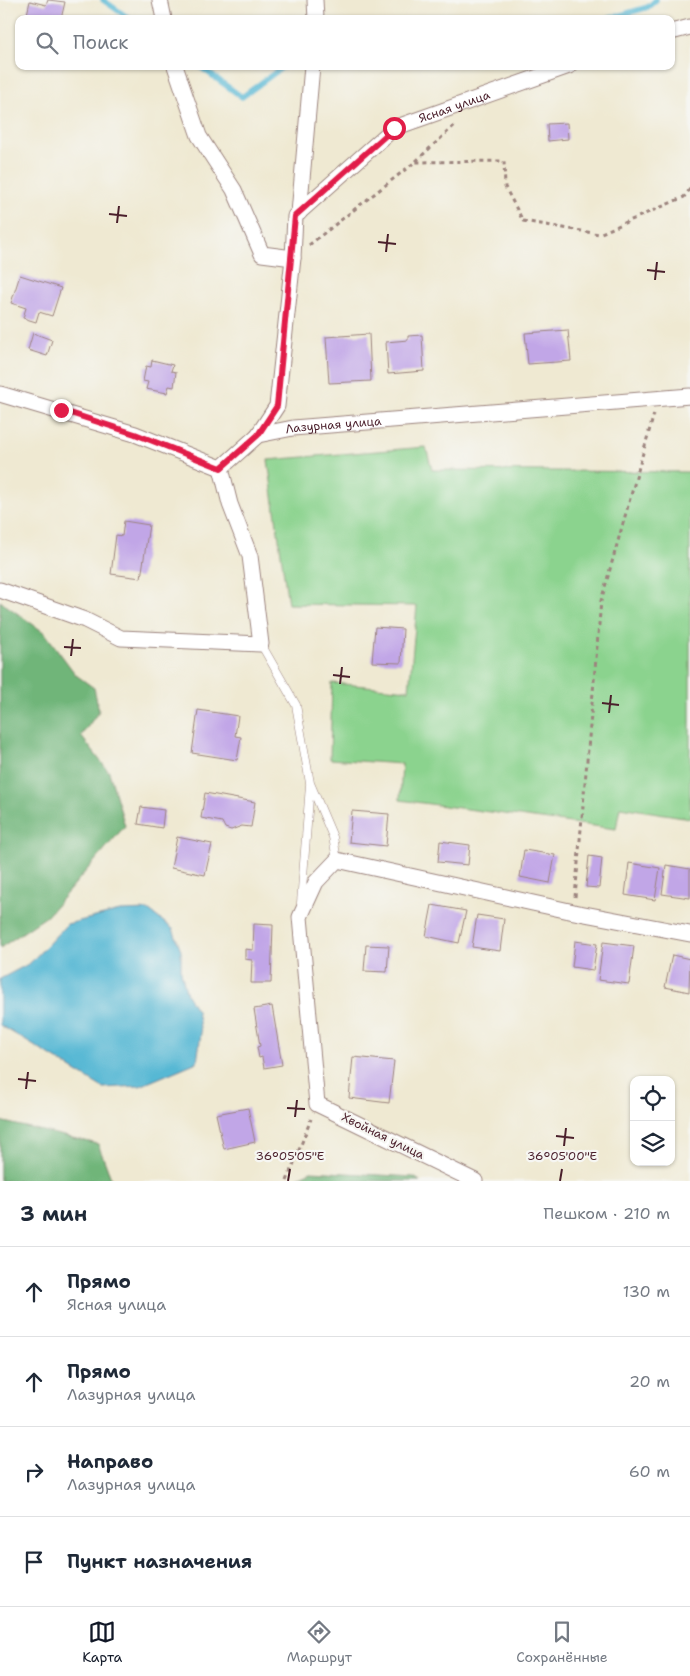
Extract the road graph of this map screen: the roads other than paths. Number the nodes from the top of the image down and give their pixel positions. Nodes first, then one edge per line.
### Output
1 (160, 0) edge
2 (315, 0) edge
3 (163, 15) edge
4 (316, 15) edge
5 (690, 27) edge
6 (675, 31) edge
7 (176, 70) edge
8 (312, 70) edge
9 (558, 70) edge
10 (299, 213) junction
11 (292, 258) junction
12 (0, 394) edge
13 (690, 396) edge
14 (258, 435) junction
15 (221, 468) junction
16 (0, 590) edge
17 (261, 644) junction
18 (310, 783) junction
19 (337, 860) junction
20 (300, 917) junction
21 (690, 934) edge
22 (475, 1181) edge

1 - 3 street
2 - 4 street
5 - 6 street
7 - 11 street
8 - 10 street
9 - 10 street, Ясная улица
10 - 11 street
11 - 14 street
12 - 15 street
13 - 14 street, Лазурная улица
14 - 15 street
15 - 17 street
16 - 17 street
17 - 18 lane
18 - 19 lane
18 - 20 lane
19 - 20 street
19 - 21 street
20 - 22 street, Хвойная улица

